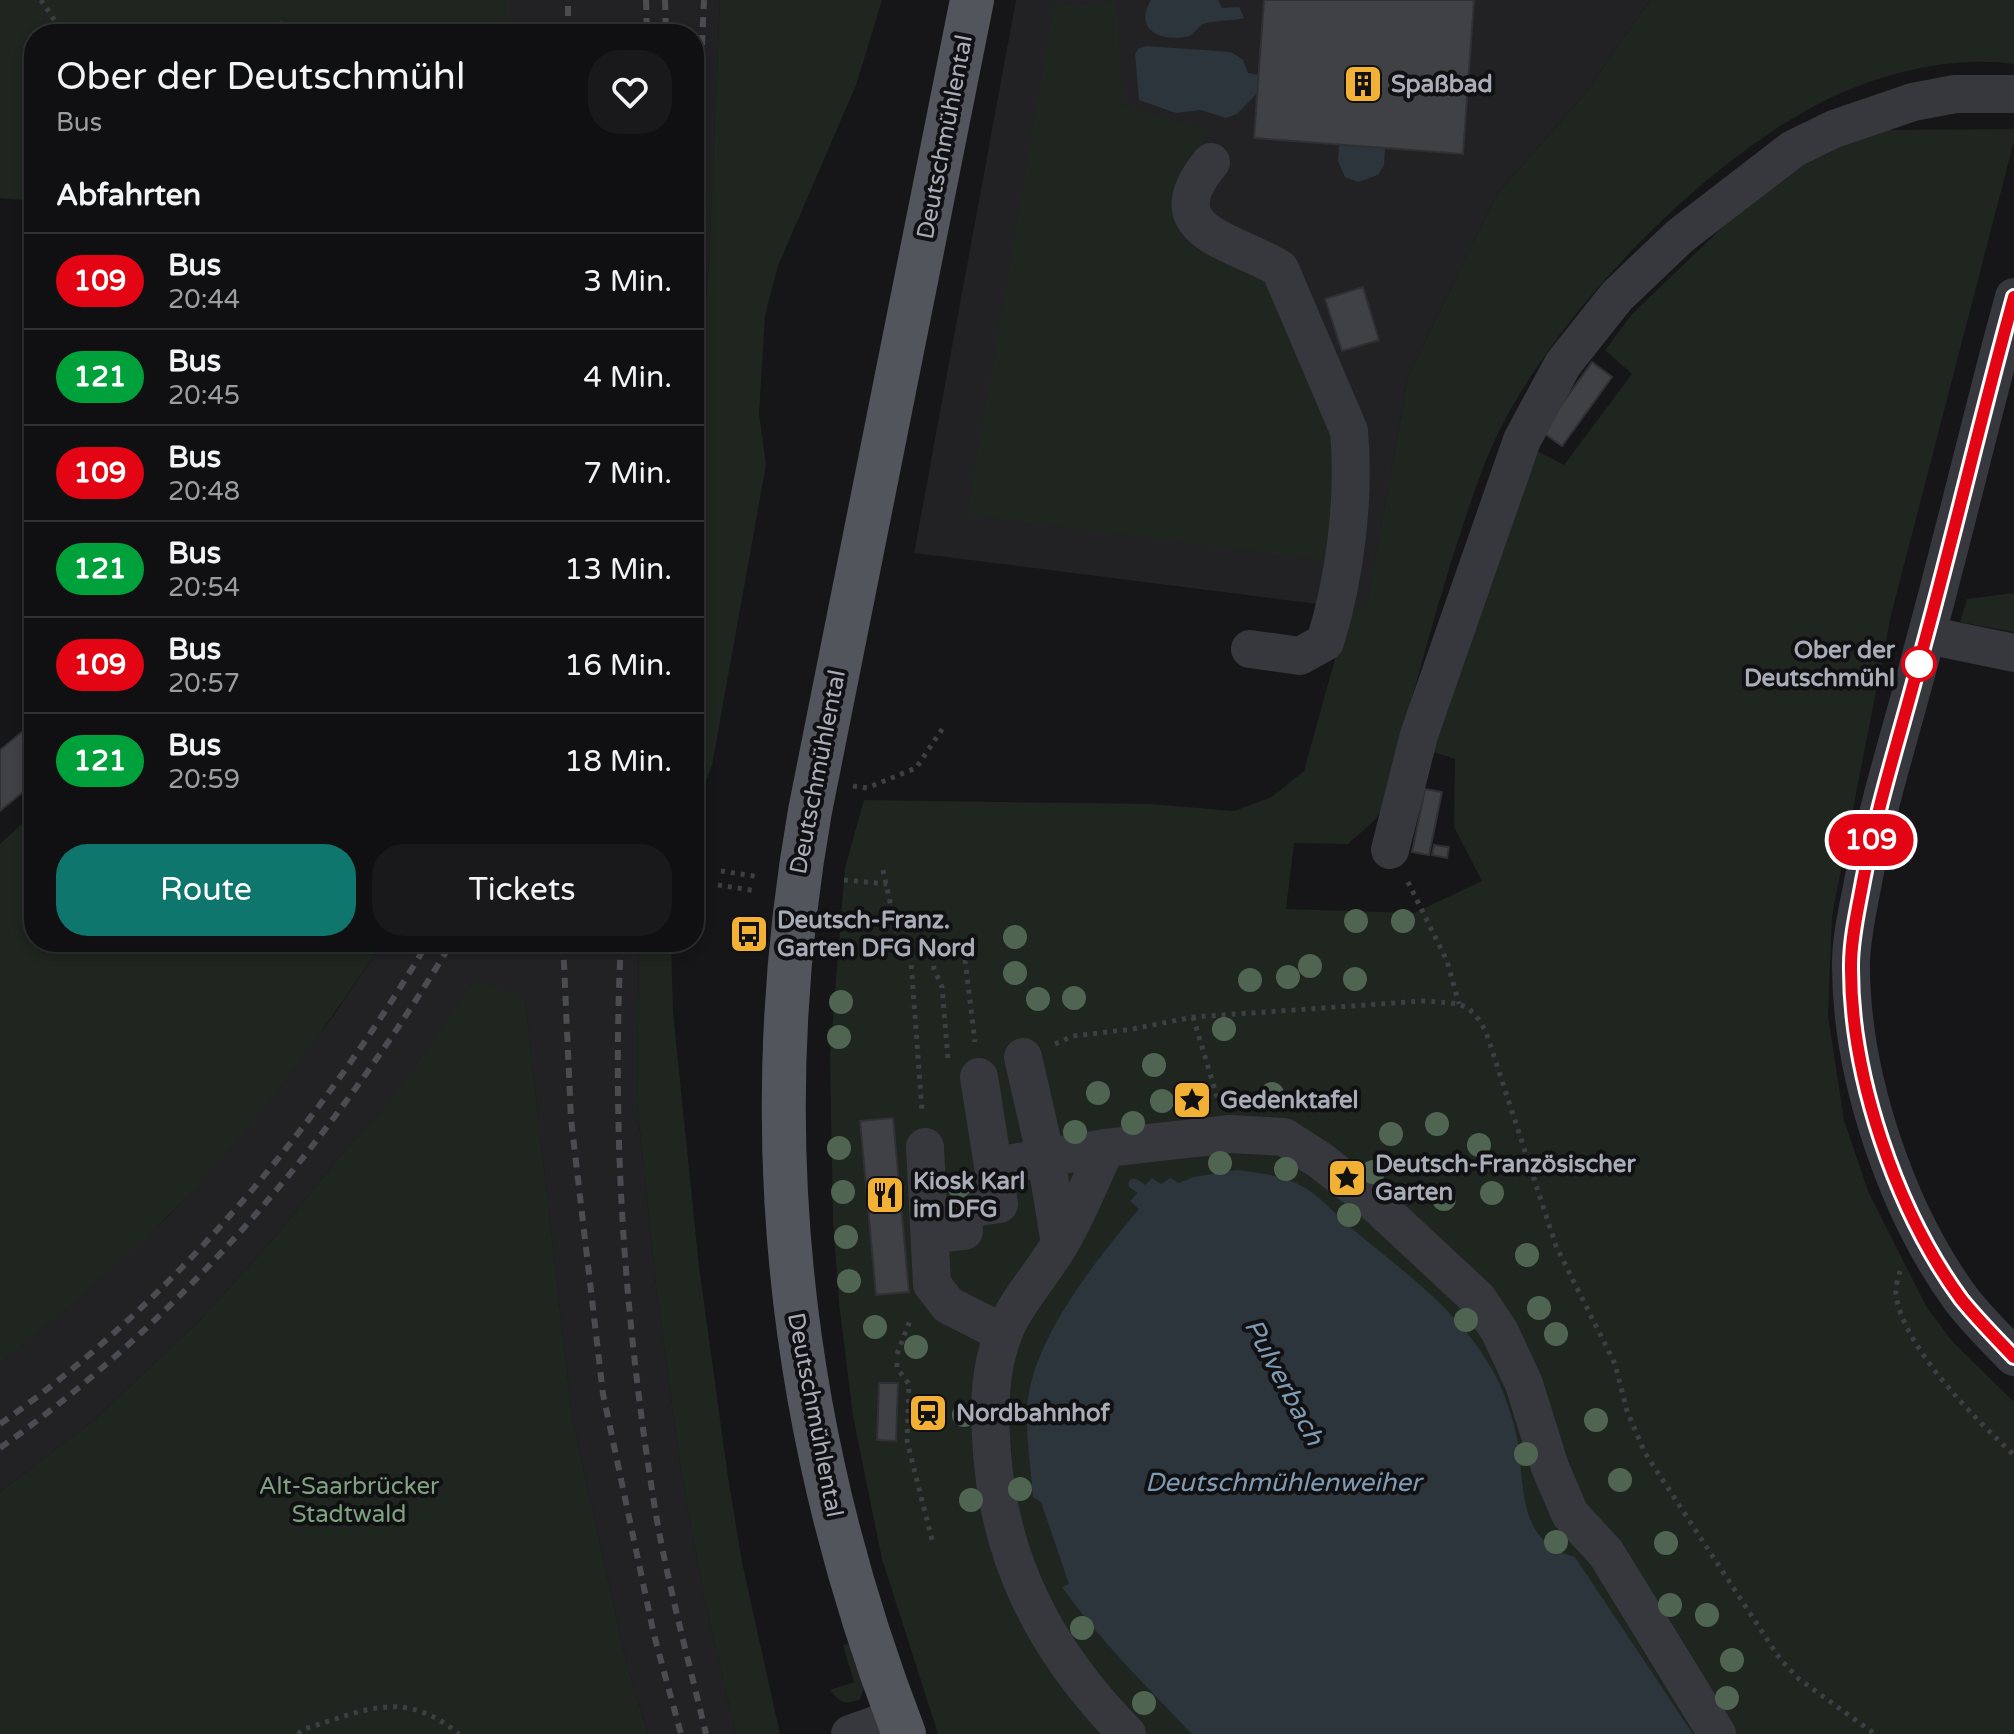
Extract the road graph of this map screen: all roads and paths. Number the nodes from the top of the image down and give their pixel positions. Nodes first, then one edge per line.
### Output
1 (41, 0) edge
2 (972, 0) edge
3 (57, 24) edge
4 (2014, 94) edge
5 (1211, 162) dead end
6 (2014, 297) edge
7 (1927, 635) junction
8 (1250, 649) dead end
9 (2014, 653) edge
10 (945, 725) dead end
11 (815, 781) junction
12 (1390, 850) dead end
13 (883, 870) dead end
14 (721, 871) dead end
15 (844, 880) dead end
16 (887, 884) junction
17 (718, 885) dead end
18 (1424, 910) dead end
19 (930, 916) dead end
20 (965, 960) dead end
21 (1459, 1004) junction
22 (1193, 1017) junction
23 (1023, 1057) joint
24 (1206, 1065) dead end
25 (964, 1071) junction
26 (925, 1147) joint
27 (1106, 1148) junction
28 (1046, 1158) junction
29 (994, 1166) junction
30 (930, 1235) junction
31 (1060, 1244) junction
32 (1003, 1333) junction
33 (1911, 1340) dead end
34 (2014, 1357) edge
35 (897, 1363) dead end
36 (2014, 1455) edge
37 (932, 1540) dead end
38 (901, 1726) edge
39 (298, 1734) edge
40 (459, 1734) edge
41 (850, 1734) edge
42 (1127, 1734) edge
43 (1717, 1734) edge
44 (1875, 1734) edge

1 - 3 path
2 - 11 main road, Deutschmühlental
4 - 12 street
5 - 8 street
6 - 7 street
7 - 9 street
7 - 34 street
10 - 11 path
11 - 38 main road, Deutschmühlental
13 - 16 path
14 - 17 path
15 - 16 path
16 - 26 path
18 - 21 path
19 - 25 path
20 - 25 path
21 - 22 path
21 - 44 path
22 - 23 path
22 - 24 path
23 - 28 street
25 - 29 street
26 - 30 street
27 - 28 street
27 - 31 street
27 - 43 street
28 - 29 street
28 - 31 street
29 - 30 street
30 - 32 street
31 - 32 street
32 - 42 street
33 - 36 path
35 - 37 path
38 - 41 street
39 - 40 path

